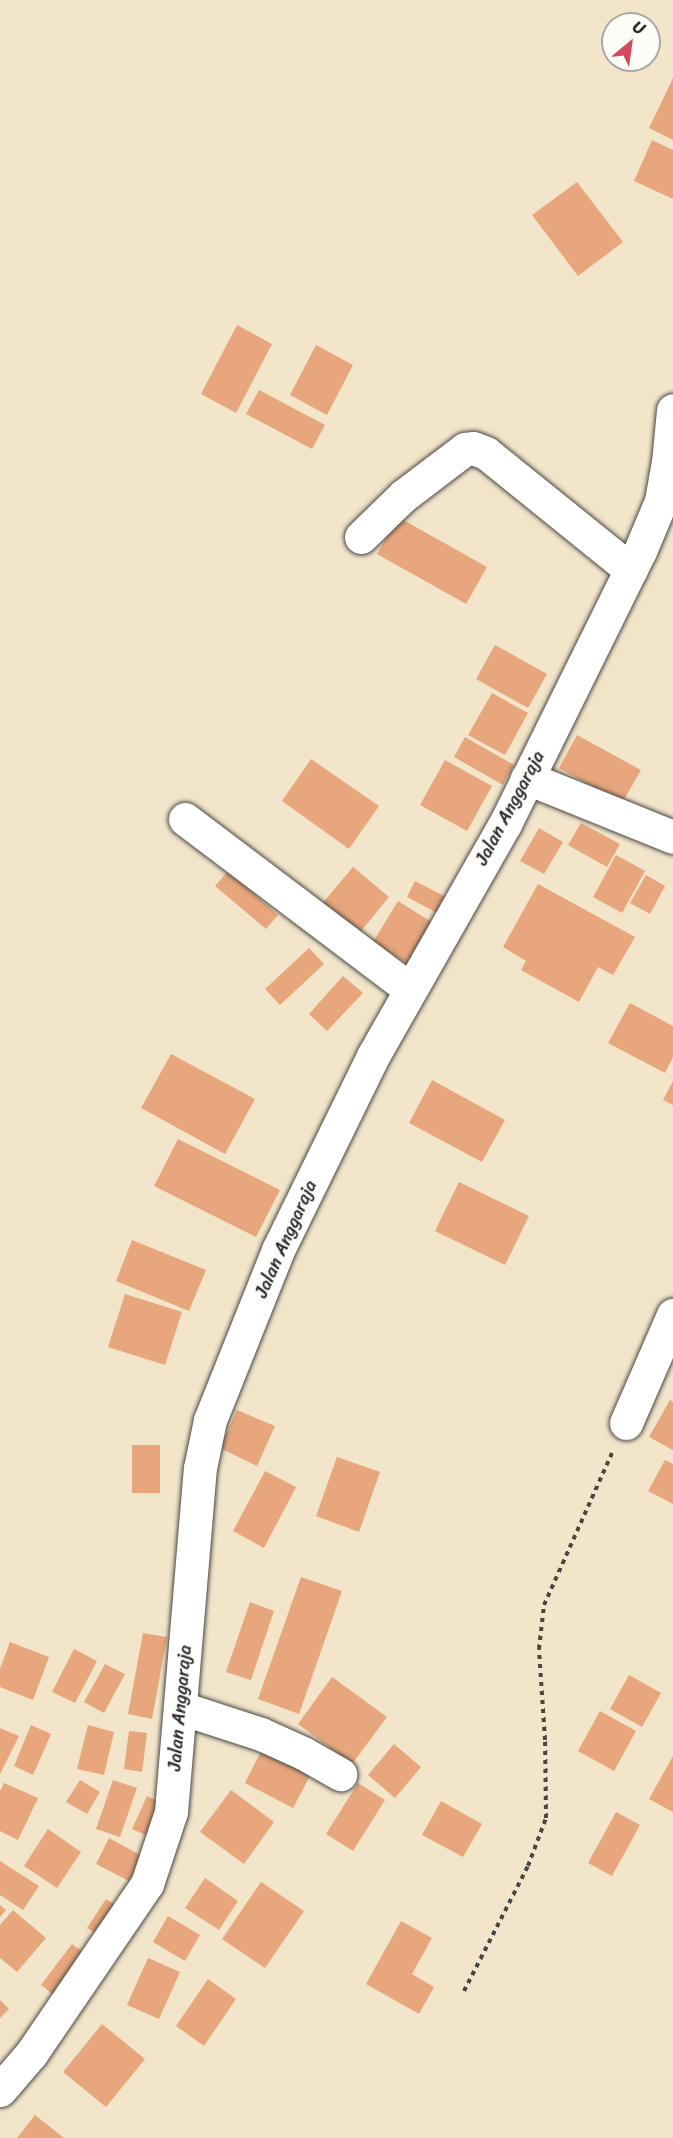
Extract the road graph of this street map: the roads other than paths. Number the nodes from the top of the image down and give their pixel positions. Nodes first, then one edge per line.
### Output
1 (673, 410) edge
2 (361, 537) dead end
3 (631, 570) junction
4 (528, 777) junction
5 (185, 819) dead end
6 (673, 837) edge
7 (410, 989) junction
8 (673, 1315) edge
9 (626, 1423) road end
10 (181, 1708) junction
11 (340, 1774) dead end
12 (0, 2090) edge

1 - 3 street, Jalan Anggaraja
2 - 3 street
3 - 4 street, Jalan Anggaraja
4 - 6 street
4 - 7 street, Jalan Anggaraja
5 - 7 street
7 - 10 street, Jalan Anggaraja
8 - 9 street
10 - 11 street
10 - 12 street, Jalan Anggaraja

